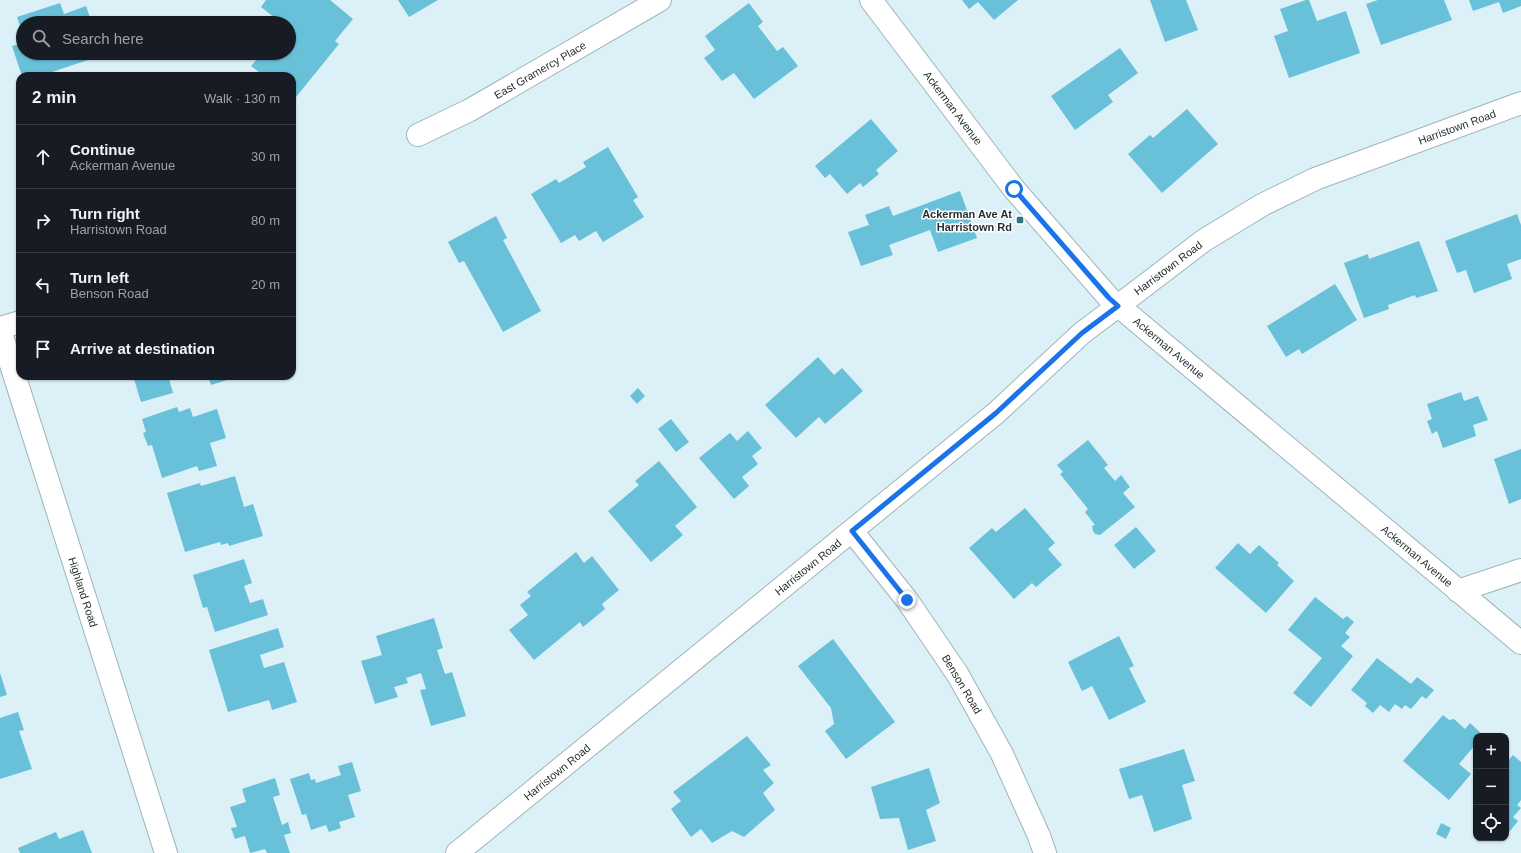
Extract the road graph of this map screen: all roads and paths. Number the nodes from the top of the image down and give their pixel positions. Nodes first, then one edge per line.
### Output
1 (660, 0) edge
2 (871, 0) edge
3 (1521, 103) edge
4 (418, 135) dead end
5 (1118, 306) junction
6 (16, 323) edge
7 (0, 329) edge
8 (16, 380) edge
9 (16, 380) edge
10 (852, 531) junction
11 (1521, 570) edge
12 (1458, 591) junction
13 (1521, 643) edge
14 (166, 853) edge
15 (458, 853) edge
16 (1045, 853) edge

1 - 4 street, East Gramercy Place
2 - 5 street, Ackerman Avenue
3 - 5 street, Harristown Road
5 - 10 street, Harristown Road
5 - 12 street, Ackerman Avenue
6 - 7 street
7 - 8 street, Highland Road
9 - 14 street, Highland Road
10 - 15 street, Harristown Road
10 - 16 street, Benson Road
11 - 12 street
12 - 13 street, Ackerman Avenue

